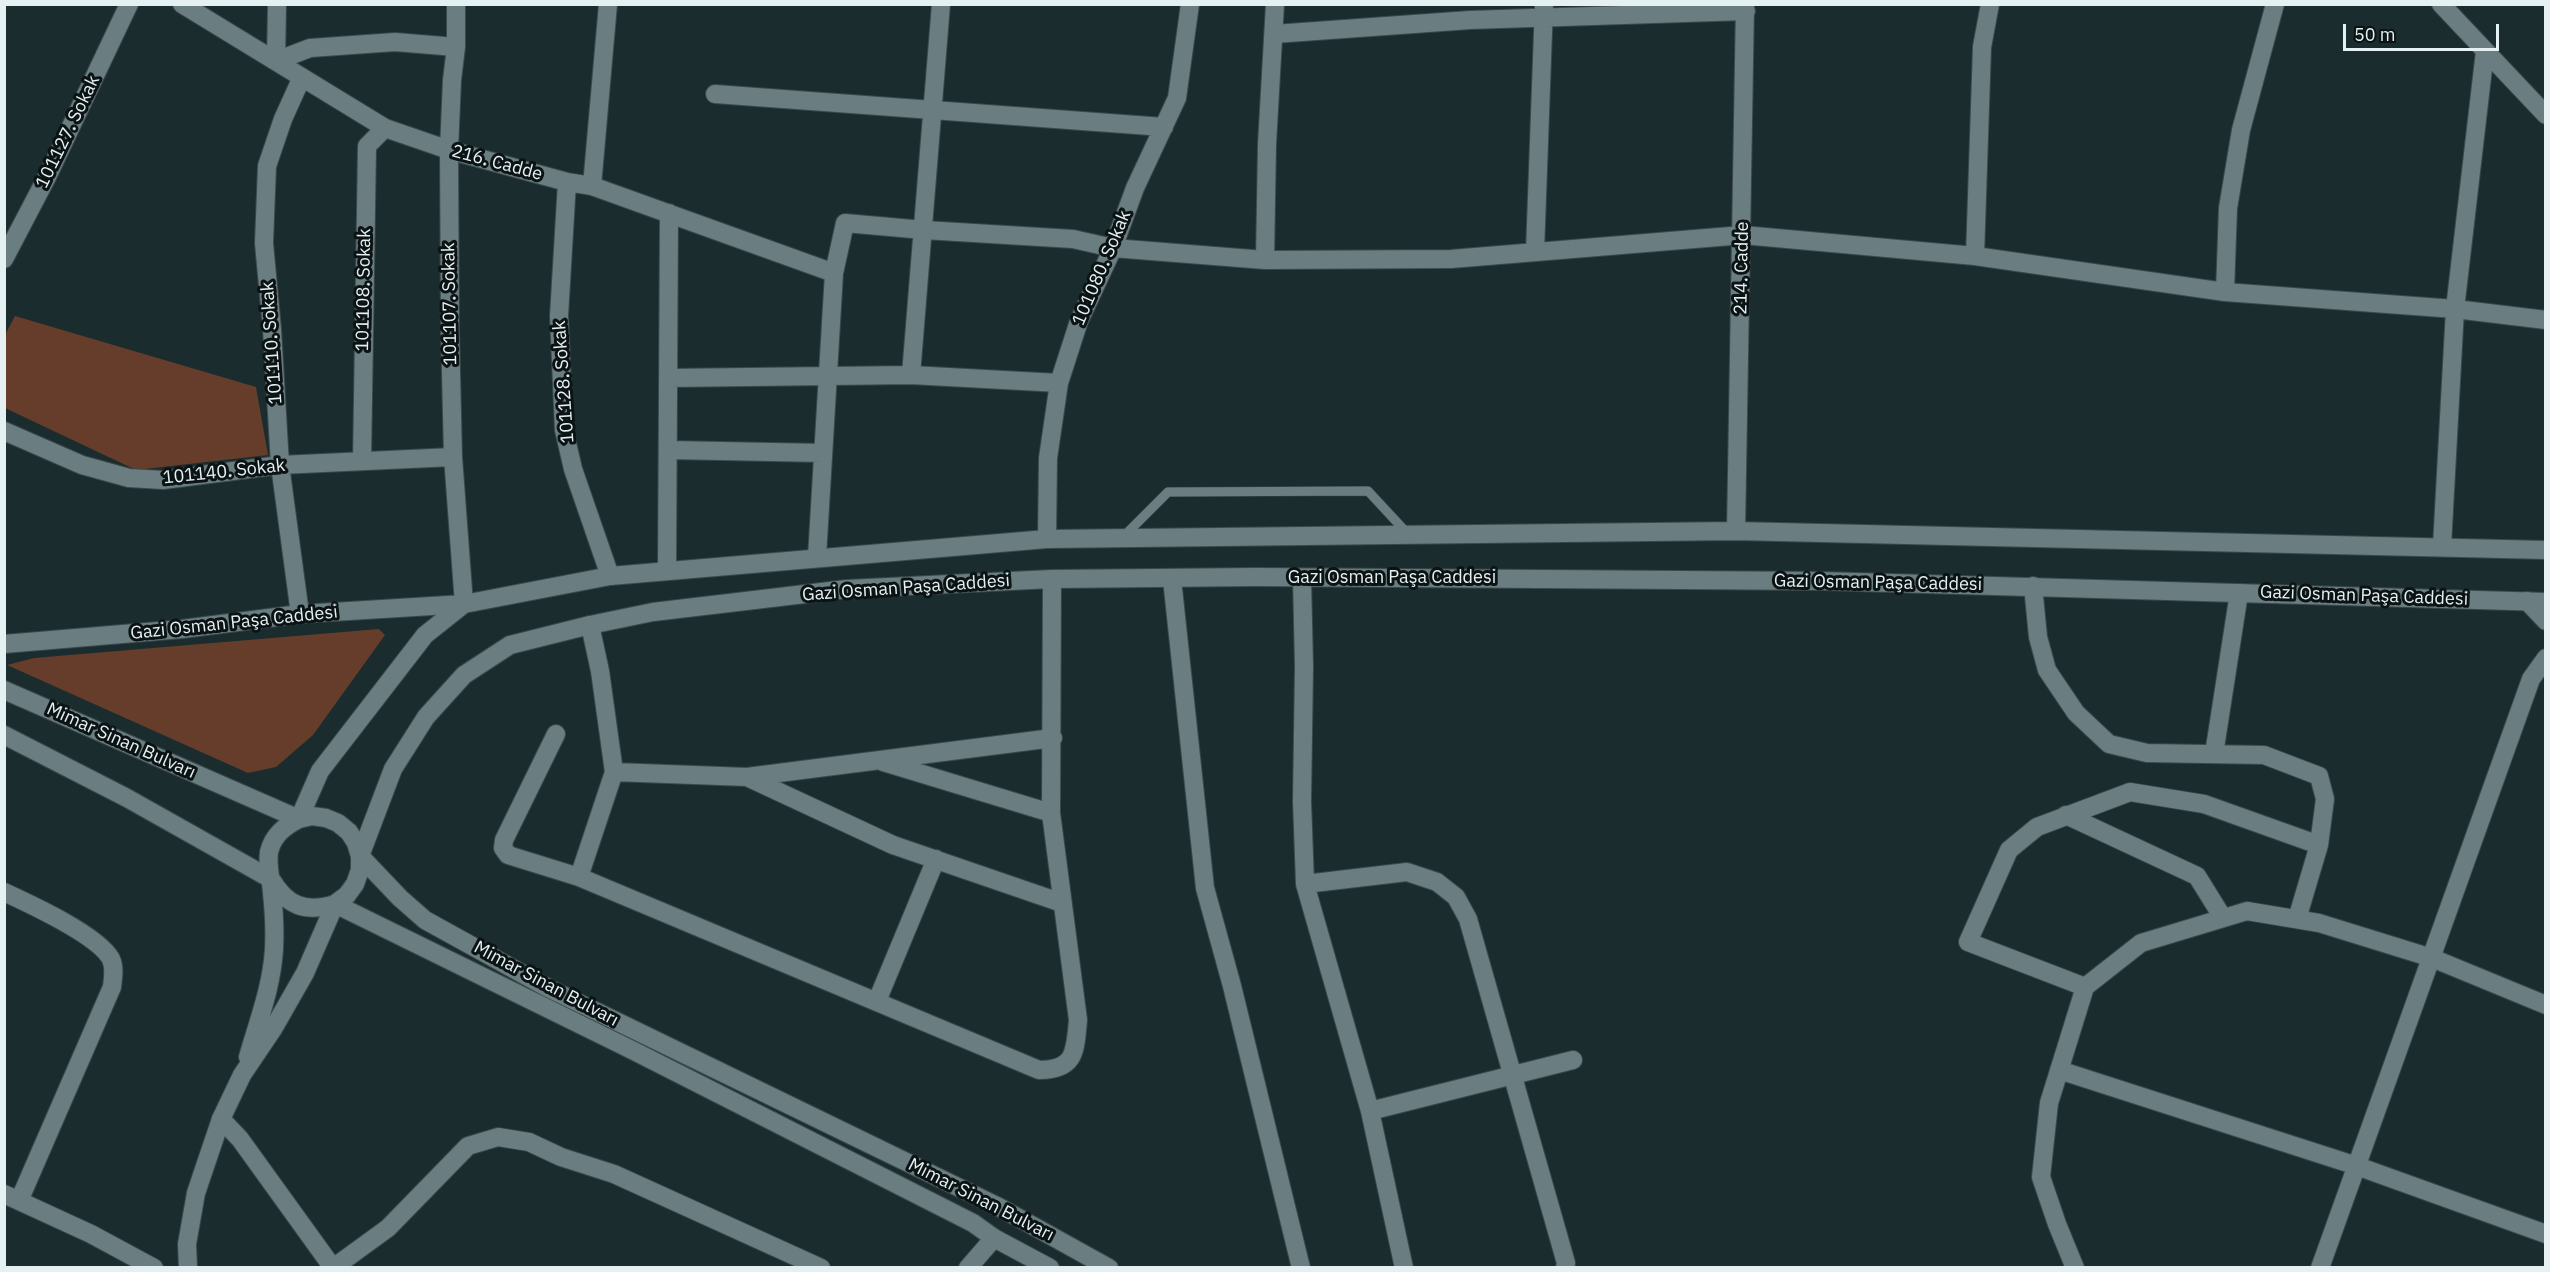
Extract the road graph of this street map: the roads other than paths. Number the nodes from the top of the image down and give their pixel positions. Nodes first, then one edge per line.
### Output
1 (129, 4) edge
2 (182, 4) edge
3 (278, 4) edge
4 (456, 4) edge
5 (608, 4) edge
6 (941, 4) edge
7 (1190, 4) edge
8 (1275, 4) edge
9 (1990, 4) edge
10 (2275, 4) edge
11 (2441, 4) edge
12 (1746, 8) edge
13 (1545, 11) edge
14 (1274, 34) junction
15 (456, 47) junction
16 (2485, 51) junction
17 (276, 61) junction
18 (302, 77) junction
19 (715, 94) dead end
20 (933, 109) junction
21 (2546, 115) edge
22 (1164, 127) junction
23 (385, 128) junction
24 (449, 150) junction
25 (567, 182) junction
26 (592, 186) junction
27 (669, 213) junction
28 (924, 230) junction
29 (1743, 235) junction
30 (1113, 248) junction
31 (1535, 252) junction
32 (1975, 256) junction
33 (4, 259) edge
34 (1265, 260) junction
35 (834, 273) junction
36 (2225, 292) junction
37 (2456, 309) junction
38 (2546, 320) edge
39 (911, 375) junction
40 (828, 376) junction
41 (668, 378) junction
42 (1059, 383) junction
43 (4, 431) edge
44 (669, 450) junction
45 (822, 453) junction
46 (453, 457) junction
47 (362, 460) junction
48 (280, 465) junction
49 (1736, 531) junction
50 (1409, 535) junction
51 (1121, 538) junction
52 (1047, 539) junction
53 (2442, 546) junction
54 (2546, 550) edge
55 (817, 557) junction
56 (667, 570) junction
57 (610, 576) junction
58 (1302, 578) junction
59 (1052, 579) junction
60 (1172, 579) junction
61 (2033, 586) junction
62 (2239, 593) junction
63 (2527, 601) junction
64 (2546, 602) edge
65 (464, 604) junction
66 (300, 614) junction
67 (2546, 621) edge
68 (590, 625) junction
69 (4, 644) edge
70 (2546, 658) edge
71 (4, 690) edge
72 (556, 734) dead end
73 (4, 735) edge
74 (1053, 738) junction
75 (2214, 754) junction
76 (876, 760) junction
77 (614, 772) junction
78 (747, 777) junction
79 (1051, 813) junction
80 (2066, 815) junction
81 (299, 819) junction
82 (2319, 845) junction
83 (360, 856) junction
84 (936, 859) junction
85 (579, 877) junction
86 (271, 879) junction
87 (1305, 884) junction
88 (4, 892) edge
89 (335, 903) junction
90 (1062, 903) junction
91 (2223, 918) junction
92 (2297, 919) junction
93 (2432, 958) junction
94 (2085, 987) junction
95 (2544, 1000) edge
96 (877, 1002) junction
97 (1573, 1060) dead end
98 (2059, 1070) junction
99 (1512, 1074) junction
100 (243, 1075) junction
101 (1370, 1111) junction
102 (221, 1119) junction
103 (2357, 1166) junction
104 (12, 1197) edge
105 (2546, 1234) edge
106 (994, 1238) junction
107 (154, 1268) edge
108 (189, 1268) edge
109 (333, 1268) edge
110 (821, 1268) edge
111 (968, 1268) edge
112 (1050, 1268) edge
113 (1109, 1268) edge
114 (1301, 1268) edge
115 (1404, 1268) edge
116 (1565, 1268) edge
117 (2075, 1268) edge
118 (2320, 1268) edge

1 - 33 street, 101127. Sokak
2 - 17 street, 216. Cadde
3 - 17 street
4 - 15 street, 101107. Sokak
5 - 26 street
6 - 20 street
7 - 22 street, 101080. Sokak
8 - 14 street
9 - 32 street
10 - 36 street
11 - 16 street
12 - 13 street
12 - 29 street, 214. Cadde
13 - 14 street
13 - 31 street
14 - 34 street
15 - 17 street
15 - 24 street, 101107. Sokak
16 - 21 street
16 - 37 street
17 - 18 street, 216. Cadde
18 - 23 street, 216. Cadde
18 - 48 street, 101110. Sokak
19 - 20 street
20 - 22 street
20 - 28 street
22 - 30 street, 101080. Sokak
23 - 24 street, 216. Cadde
23 - 47 street, 101108. Sokak
24 - 25 street, 216. Cadde
24 - 46 street, 101107. Sokak
25 - 26 street, 216. Cadde
25 - 57 street, 101128. Sokak
26 - 27 street, 216. Cadde
27 - 35 street, 216. Cadde
27 - 41 street
28 - 30 street
28 - 35 street
28 - 39 street
29 - 31 street
29 - 32 street
29 - 49 street, 214. Cadde
30 - 34 street
30 - 42 street, 101080. Sokak
31 - 34 street
32 - 36 street
35 - 40 street
36 - 37 street
37 - 38 street
37 - 53 street
39 - 40 street
39 - 42 street
40 - 41 street
40 - 45 street
41 - 44 street
42 - 52 street, 101080. Sokak
43 - 48 street, 101140. Sokak
44 - 45 street
44 - 56 street
45 - 55 street
46 - 47 street, 101140. Sokak
46 - 65 street, 101107. Sokak
47 - 48 street, 101140. Sokak
48 - 66 street, 101110. Sokak
49 - 50 street, Gazi Osman Paşa Caddesi
49 - 53 street, Gazi Osman Paşa Caddesi
50 - 51 street, Gazi Osman Paşa Caddesi
50 - 51 lane
51 - 52 street, Gazi Osman Paşa Caddesi
52 - 55 street, Gazi Osman Paşa Caddesi
53 - 54 street, Gazi Osman Paşa Caddesi
55 - 56 street, Gazi Osman Paşa Caddesi
56 - 57 street, Gazi Osman Paşa Caddesi
57 - 65 street, Gazi Osman Paşa Caddesi
58 - 60 street, Gazi Osman Paşa Caddesi
58 - 61 street, Gazi Osman Paşa Caddesi
58 - 87 street
59 - 60 street, Gazi Osman Paşa Caddesi
59 - 68 street, Gazi Osman Paşa Caddesi
59 - 74 street
60 - 114 street
61 - 62 street, Gazi Osman Paşa Caddesi
61 - 75 street
62 - 63 street, Gazi Osman Paşa Caddesi
62 - 75 street
63 - 64 street, Gazi Osman Paşa Caddesi
63 - 67 street
65 - 66 street, Gazi Osman Paşa Caddesi
65 - 81 street, Gazi Osman Paşa Caddesi
66 - 69 street, Gazi Osman Paşa Caddesi
68 - 77 street
68 - 83 street, Gazi Osman Paşa Caddesi
70 - 93 street
71 - 81 street, Mimar Sinan Bulvarı
72 - 85 street
73 - 86 street
74 - 76 street
74 - 79 street
75 - 82 street
76 - 78 street
76 - 79 street
77 - 78 street
77 - 85 street
78 - 84 street
79 - 90 street
80 - 82 street
80 - 91 street
80 - 94 street
81 - 83 street, Mimar Sinan Bulvarı
81 - 86 street
82 - 92 street
83 - 89 street
83 - 113 street, Mimar Sinan Bulvarı
84 - 90 street
84 - 96 street
85 - 96 street
86 - 89 street
86 - 100 street
87 - 99 street
87 - 101 street
88 - 104 street
89 - 100 street
89 - 106 street, Mimar Sinan Bulvarı
90 - 96 street
91 - 92 street
91 - 94 street
92 - 93 street
93 - 95 street
93 - 103 street
94 - 98 street
97 - 99 street
98 - 103 street
98 - 117 street
99 - 101 street
99 - 116 street
100 - 102 street
101 - 115 street
102 - 108 street
102 - 109 street
103 - 105 street
103 - 118 street
104 - 107 street
106 - 111 street
106 - 112 street, Mimar Sinan Bulvarı
109 - 110 street

